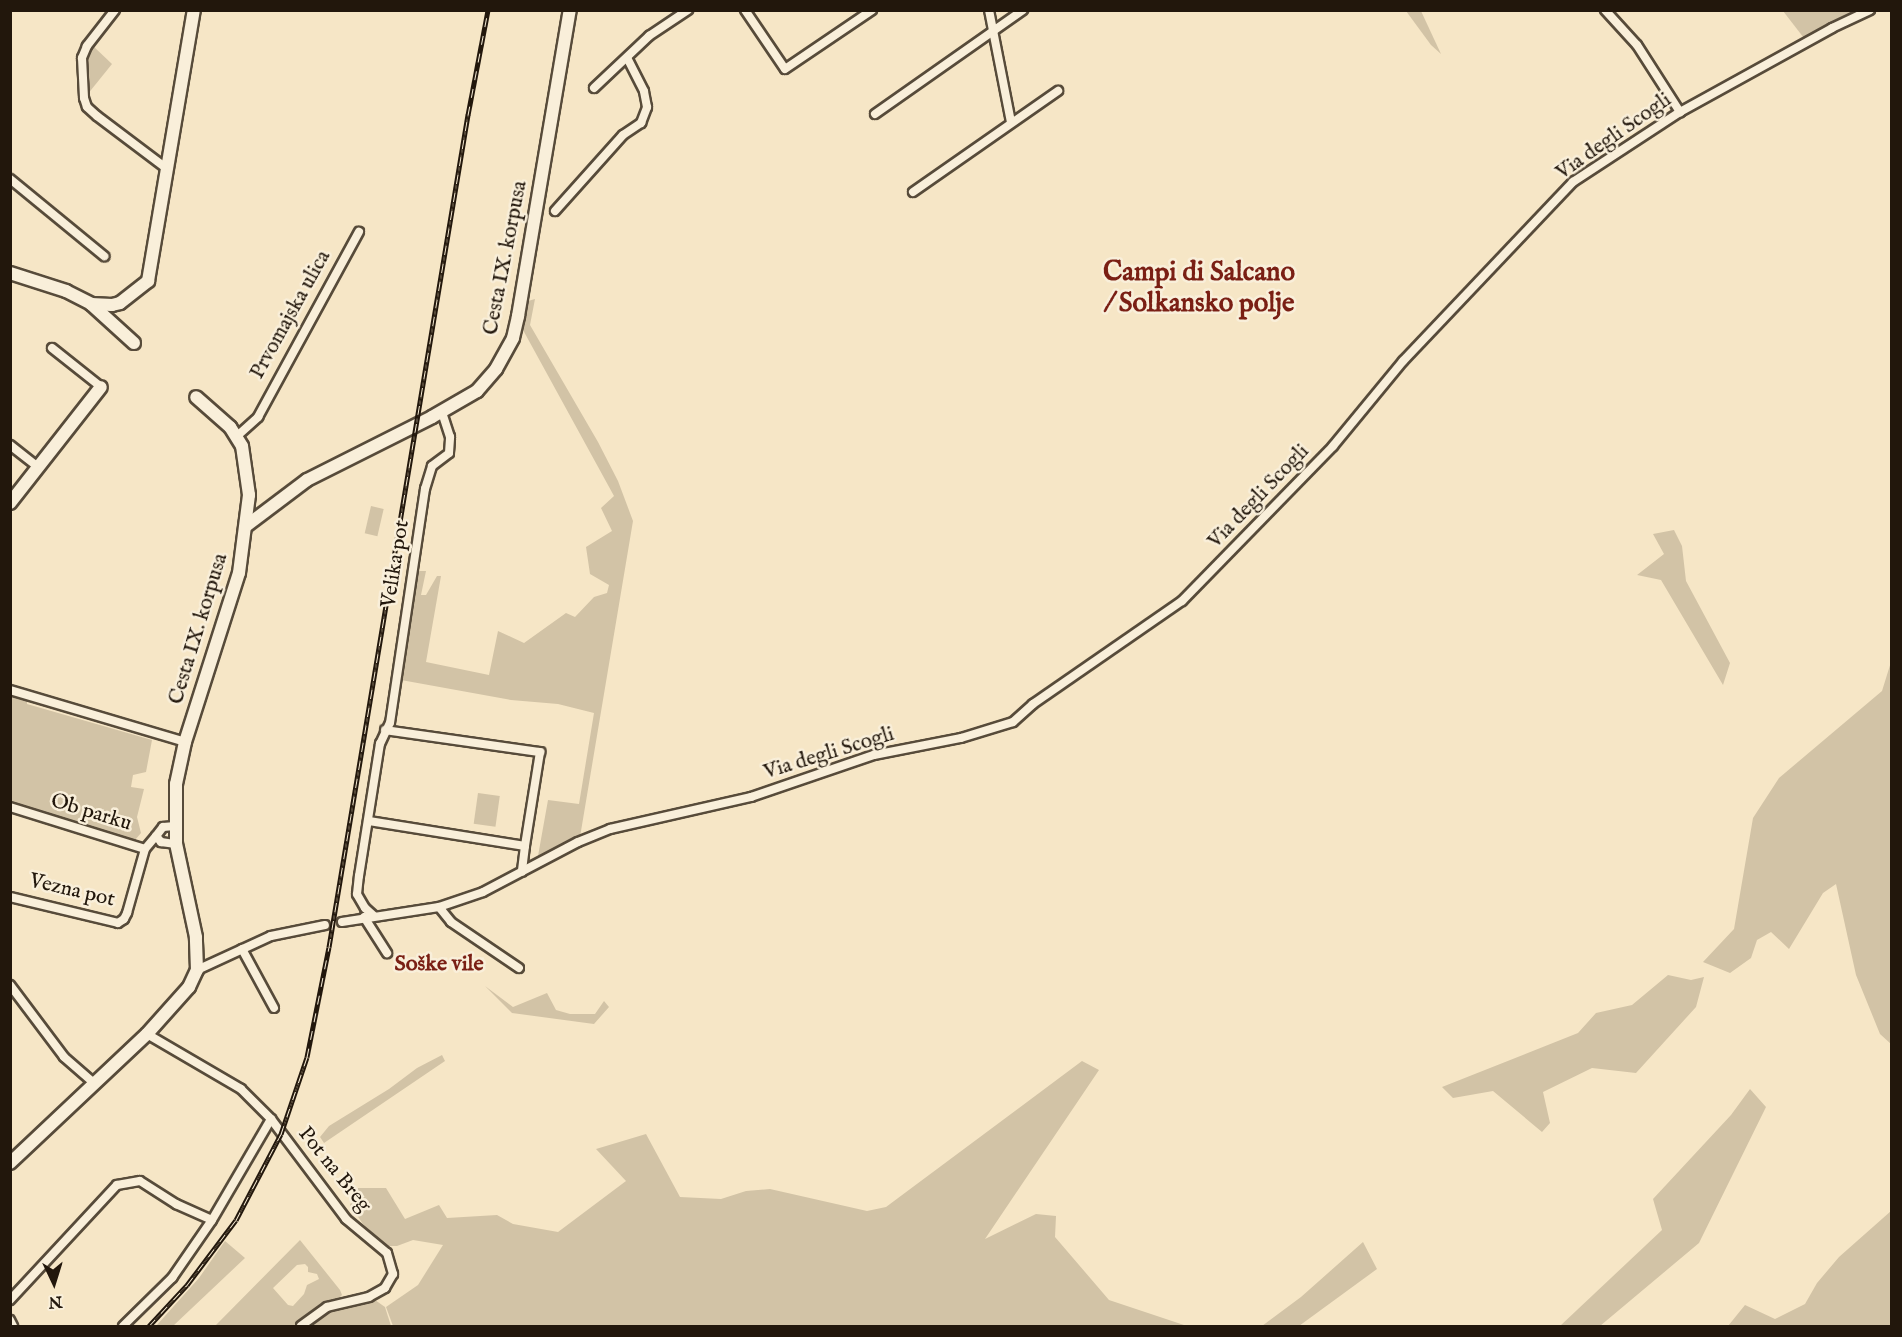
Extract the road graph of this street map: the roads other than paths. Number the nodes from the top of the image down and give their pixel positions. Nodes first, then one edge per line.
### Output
1 (115, 10) edge
2 (194, 10) edge
3 (570, 10) edge
4 (688, 10) edge
5 (745, 10) edge
6 (872, 10) edge
7 (989, 10) edge
8 (1023, 10) edge
9 (1605, 10) edge
10 (1870, 10) edge
11 (993, 32) junction
12 (627, 58) junction
13 (594, 88) dead end
14 (1058, 91) dead end
15 (1680, 112) junction
16 (875, 114) dead end
17 (1011, 122) junction
18 (166, 168) junction
19 (10, 179) edge
20 (913, 192) dead end
21 (555, 211) dead end
22 (359, 232) dead end
23 (104, 256) dead end
24 (10, 273) edge
25 (91, 304) junction
26 (134, 343) dead end
27 (52, 348) dead end
28 (101, 387) joint
29 (196, 397) dead end
30 (442, 412) junction
31 (236, 437) junction
32 (10, 445) edge
33 (39, 468) junction
34 (10, 503) edge
35 (246, 526) junction
36 (10, 690) edge
37 (385, 730) junction
38 (185, 742) junction
39 (10, 807) edge
40 (369, 821) junction
41 (175, 826) junction
42 (156, 836) junction
43 (176, 844) junction
44 (525, 846) junction
45 (145, 849) junction
46 (522, 872) junction
47 (10, 897) edge
48 (439, 907) junction
49 (374, 916) junction
50 (364, 917) junction
51 (342, 922) dead end
52 (325, 926) dead end
53 (242, 949) junction
54 (387, 953) dead end
55 (519, 968) dead end
56 (197, 970) junction
57 (10, 985) edge
58 (274, 1008) dead end
59 (147, 1034) junction
60 (94, 1083) junction
61 (271, 1119) junction
62 (16, 1154) edge
63 (10, 1163) edge
64 (212, 1220) junction
65 (10, 1300) edge
66 (10, 1320) edge
67 (13, 1326) edge
68 (123, 1326) edge
69 (301, 1326) edge

1 - 18 street
2 - 18 main road
3 - 30 main road, Cesta IX. korpusa
4 - 12 street
5 - 6 street
7 - 11 street
8 - 11 street
9 - 15 street
10 - 15 street, Via degli Scogli
11 - 16 street
11 - 17 street
12 - 13 street
12 - 21 street
14 - 17 street
15 - 46 street, Via degli Scogli
17 - 20 street
18 - 25 main road
19 - 23 street
22 - 31 street, Prvomajska ulica
24 - 25 main road
25 - 26 main road
27 - 28 street
28 - 33 main road
29 - 31 main road
30 - 35 main road, Cesta IX. korpusa
30 - 37 street, Velika pot
31 - 35 main road
32 - 33 street
33 - 34 main road
35 - 38 main road, Cesta IX. korpusa
36 - 38 street
37 - 40 street, Velika pot
37 - 44 street
38 - 41 main road, Cesta IX. korpusa
39 - 45 street, Ob parku
40 - 44 street
40 - 49 street, Velika pot
41 - 42 street
41 - 43 main road, Cesta IX. korpusa
42 - 43 street
42 - 45 street, Ob parku
43 - 56 main road, Cesta IX. korpusa
44 - 46 street
45 - 47 street, Vezna pot
46 - 48 street
48 - 49 street
48 - 55 street
49 - 50 street
50 - 51 street
50 - 54 street
52 - 53 street
53 - 56 street
53 - 58 street
56 - 59 main road
57 - 60 street
59 - 60 main road
59 - 61 street, Pot na Breg
60 - 62 main road
61 - 64 street
61 - 69 street, Pot na Breg
62 - 63 main road
64 - 65 street
64 - 68 street
66 - 67 street

